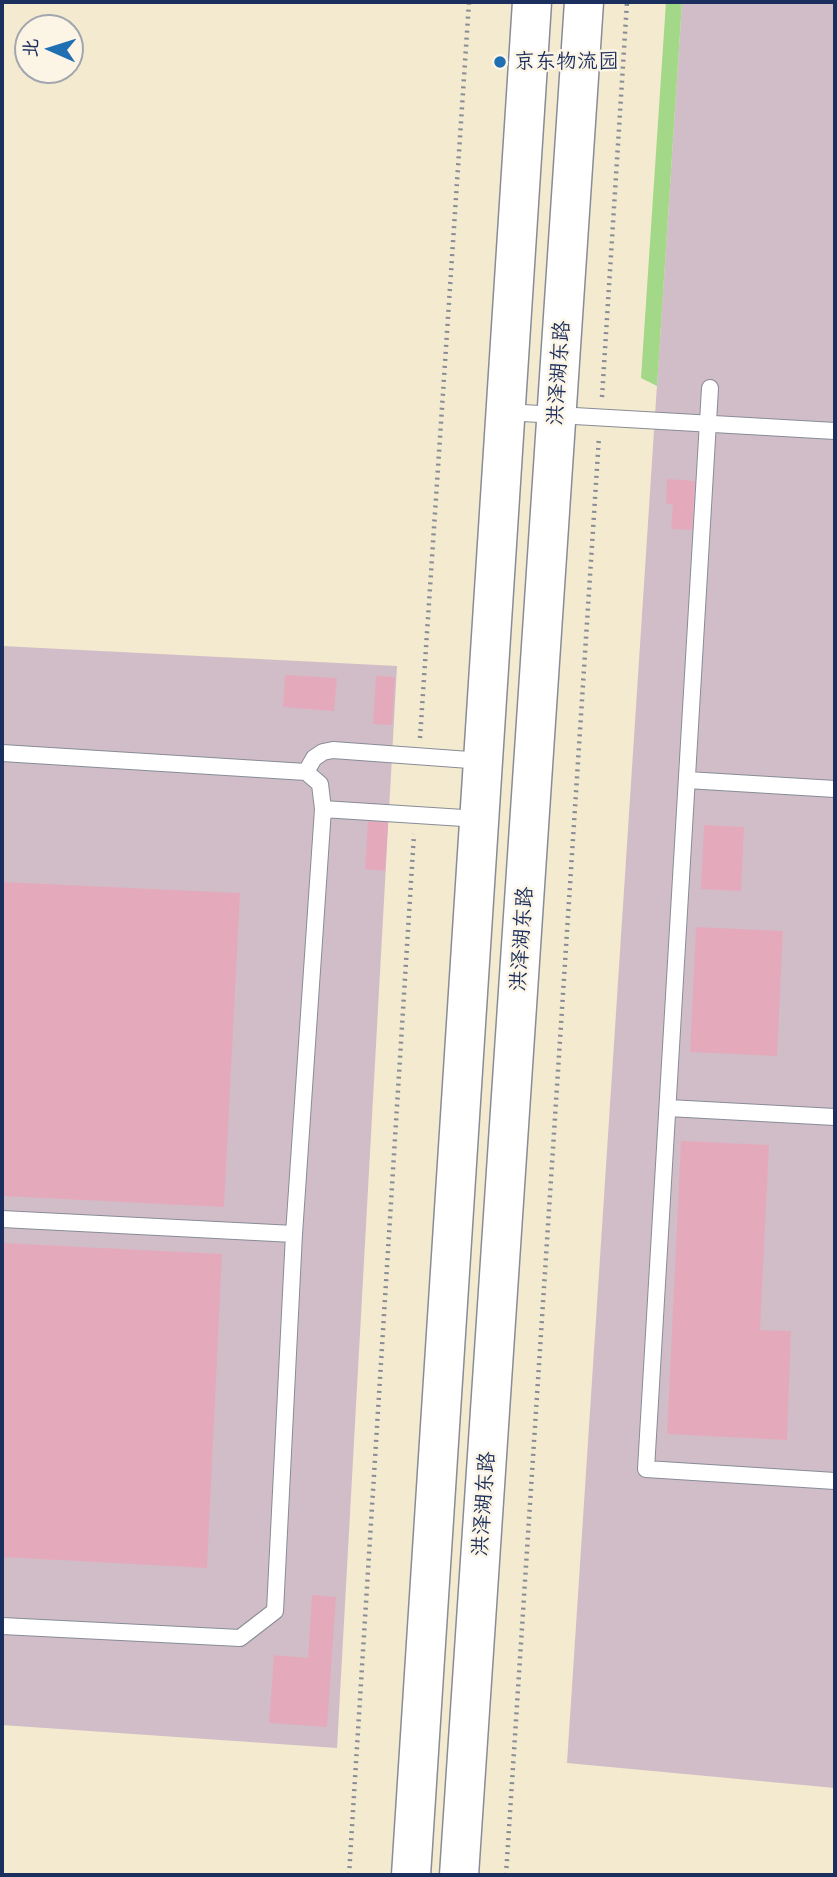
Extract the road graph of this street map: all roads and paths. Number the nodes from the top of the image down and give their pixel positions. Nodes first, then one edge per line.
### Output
1 (469, 2) edge
2 (532, 2) edge
3 (584, 2) edge
4 (627, 2) edge
5 (710, 388) dead end
6 (505, 412) junction
7 (557, 415) junction
8 (601, 417) junction
9 (708, 424) junction
10 (835, 431) edge
11 (2, 753) edge
12 (419, 756) junction
13 (483, 761) junction
14 (306, 772) junction
15 (687, 780) junction
16 (835, 789) edge
17 (323, 809) junction
18 (415, 815) junction
19 (479, 819) junction
20 (668, 1108) junction
21 (835, 1117) edge
22 (2, 1219) edge
23 (294, 1234) junction
24 (835, 1481) edge
25 (2, 1626) edge
26 (349, 1875) edge
27 (411, 1875) edge
28 (460, 1875) edge
29 (506, 1875) edge

1 - 12 path
2 - 6 street
3 - 7 street, 洪泽湖东路
4 - 8 path
5 - 9 lane
6 - 7 lane
6 - 13 street
7 - 8 lane
7 - 28 street, 洪泽湖东路
8 - 9 lane
8 - 29 path
9 - 10 lane
9 - 15 lane
11 - 14 lane
12 - 13 lane
12 - 14 lane
13 - 19 street
14 - 17 lane
15 - 16 lane
15 - 20 lane
17 - 18 lane
17 - 23 lane
18 - 19 lane
18 - 26 path
19 - 27 street
20 - 21 lane
20 - 24 lane
22 - 23 lane
23 - 25 lane

